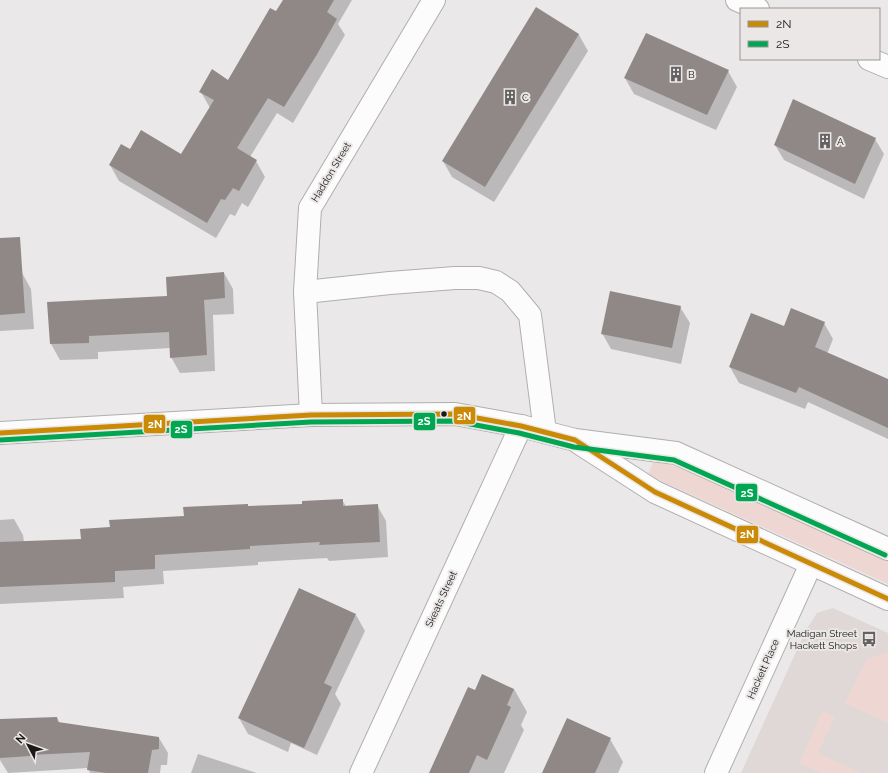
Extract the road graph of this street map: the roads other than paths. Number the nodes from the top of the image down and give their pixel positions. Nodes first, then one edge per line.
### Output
1 (434, 0) edge
2 (738, 0) edge
3 (756, 8) edge
4 (871, 60) edge
5 (888, 68) edge
6 (306, 292) junction
7 (311, 415) junction
8 (521, 426) junction
9 (545, 432) junction
10 (0, 433) edge
11 (574, 440) junction
12 (888, 548) edge
13 (811, 564) junction
14 (888, 599) edge
15 (361, 773) edge
16 (716, 773) edge

1 - 6 street, Haddon Street
2 - 3 street
4 - 5 street
6 - 7 street, Haddon Street
6 - 9 street
7 - 8 street
7 - 10 street
8 - 9 street
8 - 15 street, Skeats Street
9 - 11 street
11 - 12 street
11 - 13 street
13 - 14 street
13 - 16 street, Hackett Place

